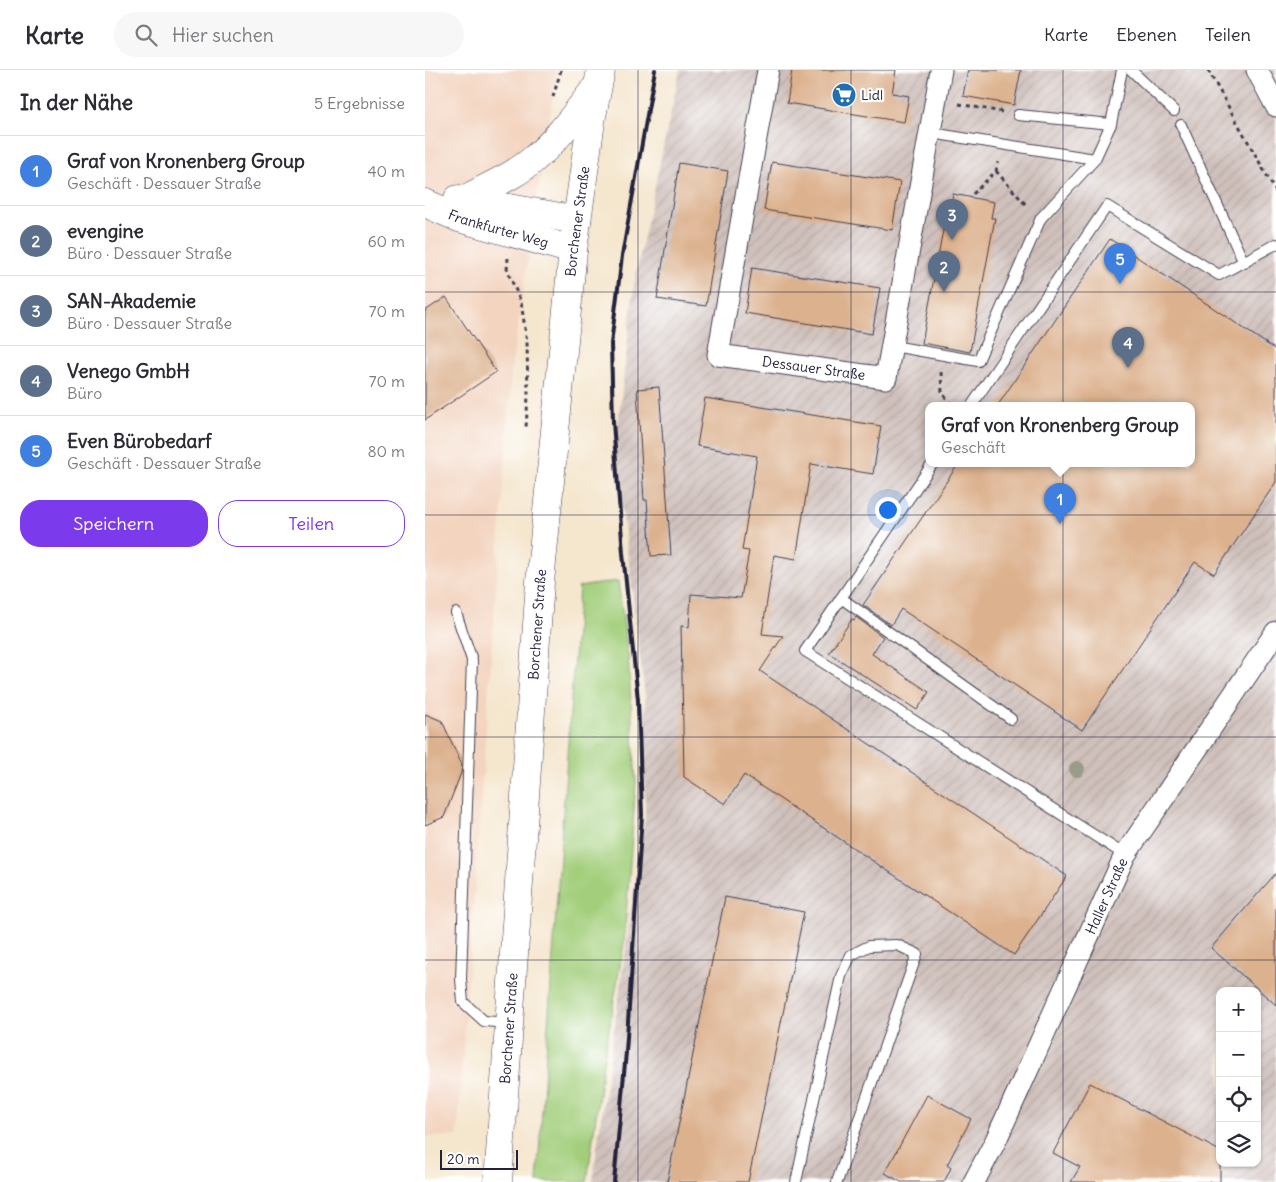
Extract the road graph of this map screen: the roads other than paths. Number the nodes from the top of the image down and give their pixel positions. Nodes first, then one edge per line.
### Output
1 (768, 70) edge
2 (941, 70) edge
3 (1122, 70) edge
4 (1131, 70) edge
5 (1257, 70) edge
6 (599, 78) edge
7 (1276, 106) edge
8 (1174, 111) dead end
9 (1018, 114) road end
10 (1111, 124) junction
11 (1181, 125) dead end
12 (931, 133) junction
13 (1095, 159) junction
14 (425, 197) edge
15 (465, 199) junction
16 (425, 204) edge
17 (577, 220) junction
18 (1276, 244) edge
19 (573, 250) junction
20 (1244, 262) junction
21 (893, 346) junction
22 (974, 402) edge
23 (930, 467) edge
24 (841, 598) junction
25 (456, 613) dead end
26 (1276, 632) edge
27 (1011, 718) dead end
28 (1125, 855) junction
29 (510, 1023) junction
30 (498, 1182) edge
31 (796, 1182) edge
32 (837, 1182) edge
33 (974, 1182) edge

1 - 21 street, Dessauer Straße
2 - 12 street, Dessauer Straße
3 - 10 lane
4 - 8 lane
5 - 7 street
6 - 15 main road
6 - 17 main road, Borchener Straße
9 - 10 lane
10 - 13 lane
11 - 20 lane
12 - 13 lane
12 - 21 street, Dessauer Straße
13 - 21 lane
14 - 15 main road, Frankfurter Weg
15 - 17 main road, Frankfurter Weg
16 - 19 main road, Frankfurter Weg
17 - 19 main road, Borchener Straße
18 - 20 lane
19 - 29 main road, Borchener Straße
20 - 22 lane
23 - 24 lane
24 - 27 lane
24 - 28 lane
25 - 29 lane
26 - 28 street, Haller Straße
28 - 33 street, Haller Straße
29 - 30 main road, Borchener Straße
31 - 32 lane

